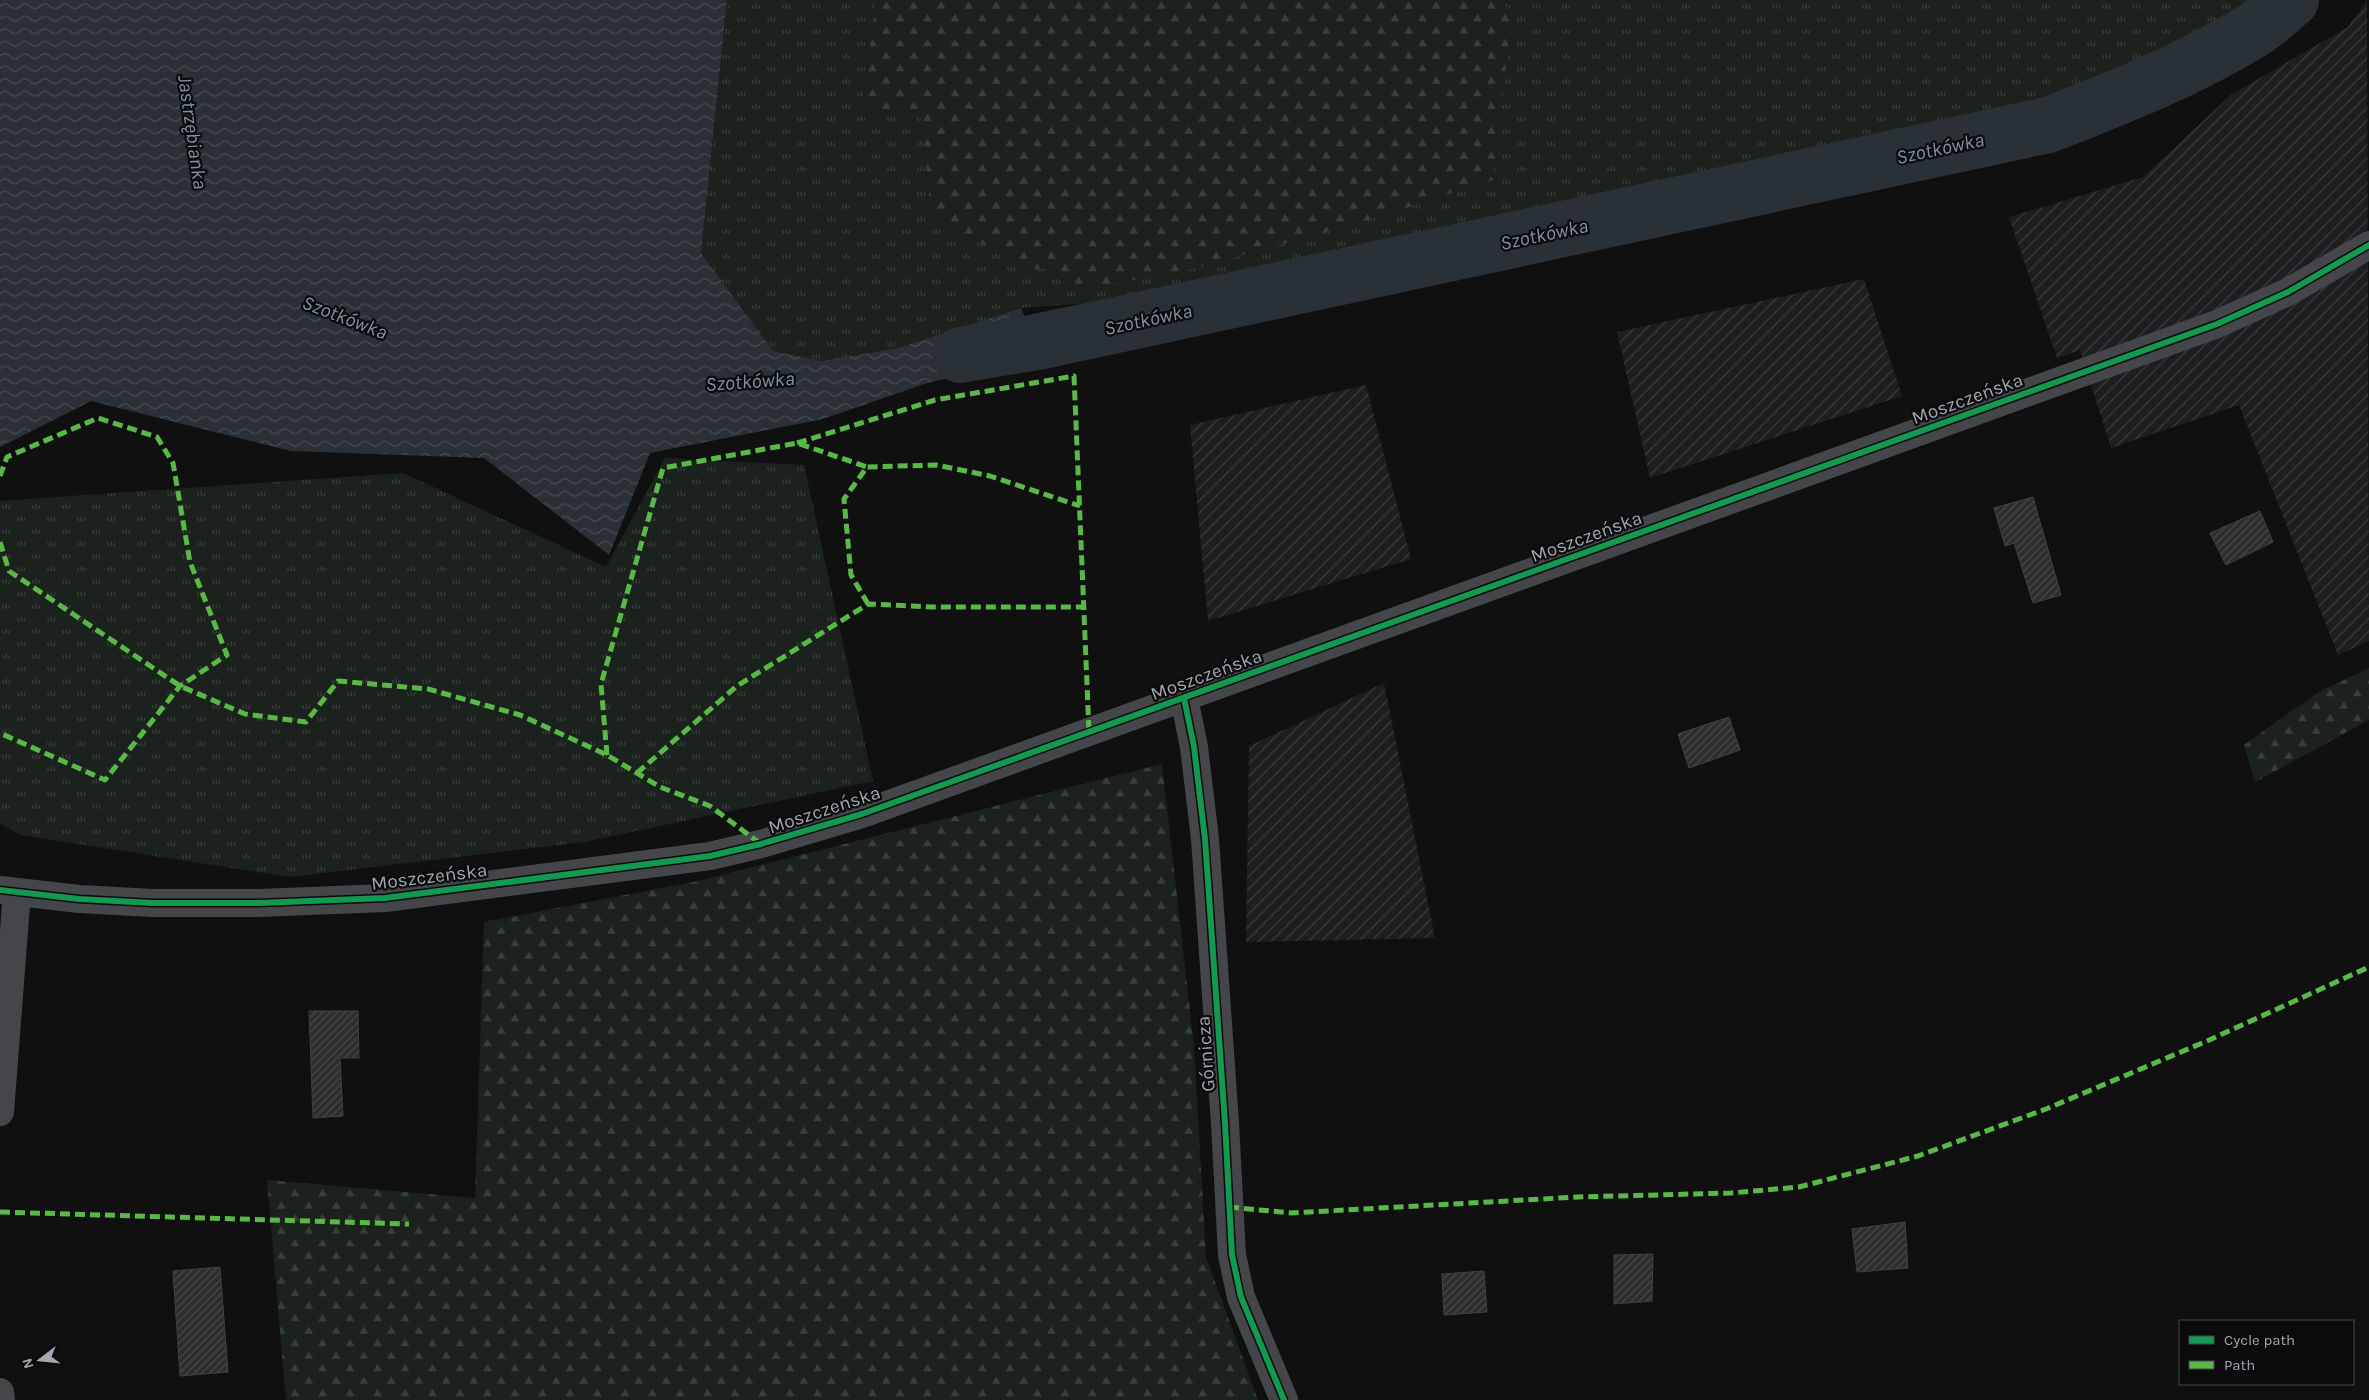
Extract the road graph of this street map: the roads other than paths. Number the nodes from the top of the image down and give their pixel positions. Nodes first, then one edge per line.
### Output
1 (2369, 245) edge
2 (1184, 698) junction
3 (8, 891) edge
4 (0, 1112) edge
5 (0, 1392) edge
6 (1, 1400) edge
7 (1284, 1400) edge

1 - 2 street, Moszczeńska
2 - 3 street, Moszczeńska
2 - 7 street, Górnicza
3 - 4 street
5 - 6 street

